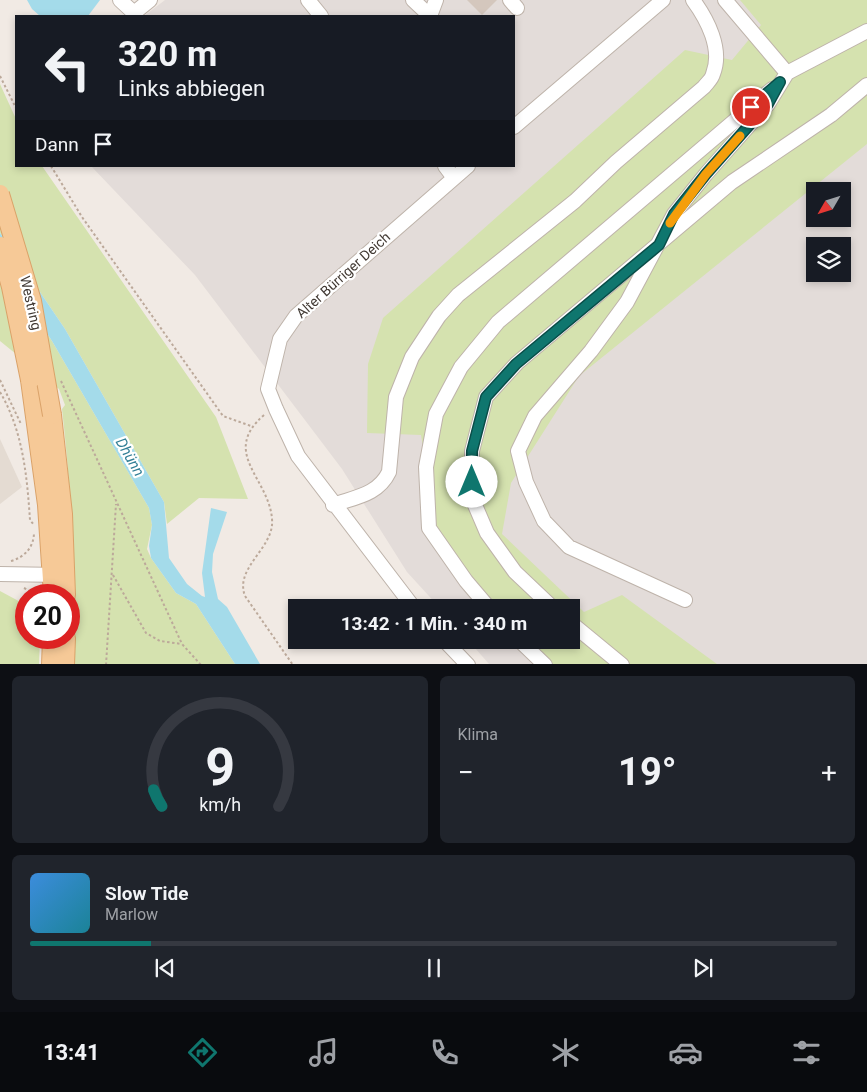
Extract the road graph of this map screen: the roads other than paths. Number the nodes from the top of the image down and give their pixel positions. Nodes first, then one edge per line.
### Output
1 (120, 0) edge
2 (150, 0) edge
3 (308, 0) edge
4 (413, 0) edge
5 (436, 0) edge
6 (663, 0) edge
7 (694, 0) edge
8 (725, 0) edge
9 (320, 15) edge
10 (429, 15) edge
11 (430, 15) edge
12 (867, 31) edge
13 (784, 77) junction
14 (867, 85) edge
15 (515, 126) edge
16 (446, 167) edge
17 (467, 167) edge
18 (454, 178) junction
19 (0, 194) edge
20 (659, 245) junction
21 (0, 246) edge
22 (333, 506) junction
23 (1, 574) edge
24 (59, 575) junction
25 (56, 584) edge
26 (62, 584) edge
27 (408, 599) edge
28 (481, 599) edge
29 (544, 599) edge
30 (685, 600) dead end
31 (580, 630) edge
32 (52, 649) edge
33 (66, 649) edge
34 (453, 649) edge
35 (528, 649) edge
36 (51, 664) edge
37 (65, 664) edge
38 (468, 664) edge
39 (545, 664) edge
40 (622, 664) edge

1 - 2 street
3 - 9 street
4 - 10 street
5 - 11 street
6 - 15 street
7 - 22 street
8 - 13 street
12 - 13 street
13 - 20 street
13 - 28 street
14 - 20 street
16 - 18 street
17 - 18 street, Alter Bürriger Deich
18 - 22 street, Alter Bürriger Deich
19 - 24 main road, Westring, bridge
20 - 29 street
20 - 30 street
21 - 24 main road, bridge
22 - 27 street, Alter Bürriger Deich
23 - 24 street
24 - 25 main road
24 - 26 main road
31 - 40 street
32 - 36 main road
33 - 37 main road
34 - 38 street
35 - 39 street

